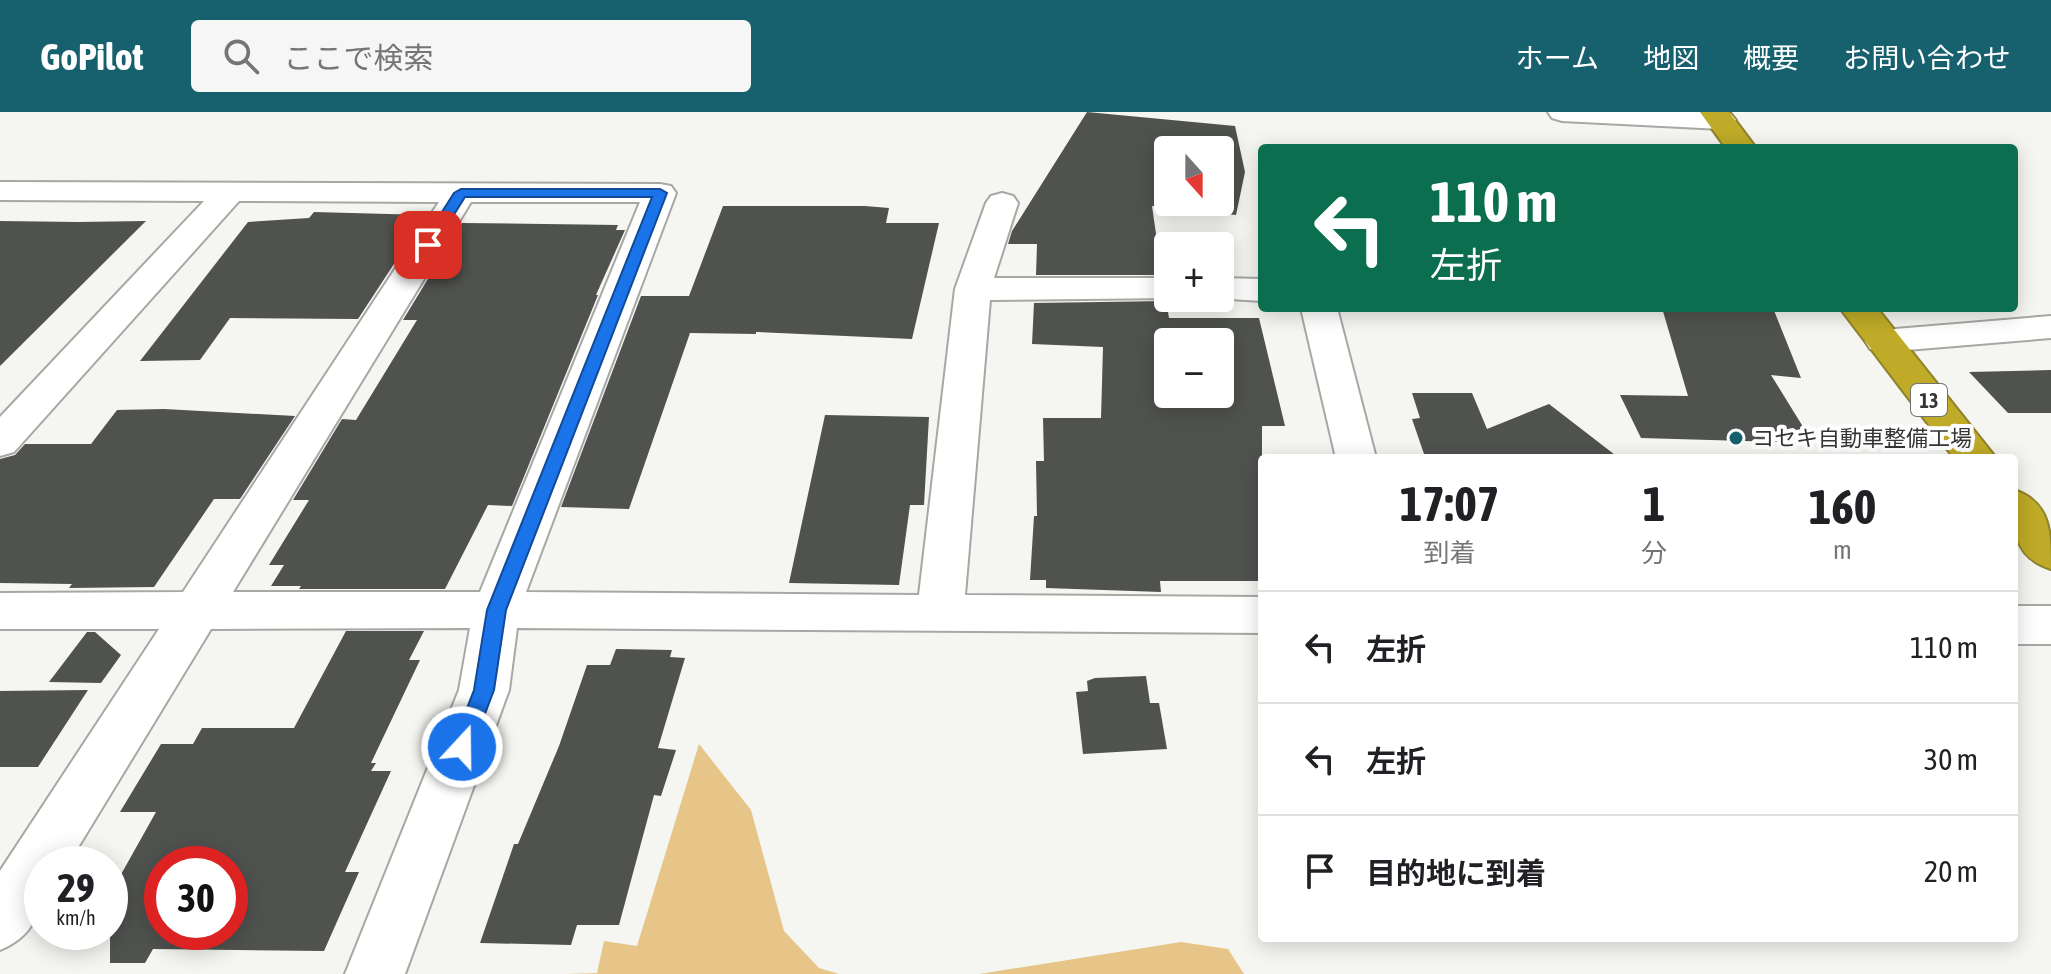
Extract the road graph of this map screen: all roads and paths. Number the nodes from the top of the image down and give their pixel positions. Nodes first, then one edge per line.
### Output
1 (1562, 112) edge
2 (1718, 116) edge
3 (1738, 144) edge
4 (0, 191) edge
5 (229, 193) junction
6 (461, 193) junction
7 (1002, 203) dead end
8 (973, 289) junction
9 (1154, 289) edge
10 (1234, 289) edge
11 (1258, 290) edge
12 (1320, 312) edge
13 (1861, 312) edge
14 (2051, 327) edge
15 (1883, 341) junction
16 (0, 442) edge
17 (1355, 454) edge
18 (1973, 454) edge
19 (2018, 510) edge
20 (2051, 552) edge
21 (197, 609) junction
22 (496, 610) junction
23 (0, 611) edge
24 (940, 613) junction
25 (1258, 615) edge
26 (2018, 625) edge
27 (2051, 625) edge
28 (0, 922) edge
29 (375, 974) edge

1 - 2 street
2 - 3 highway
4 - 5 street
5 - 6 street
5 - 16 street
6 - 21 street
6 - 22 street
7 - 8 street
8 - 9 street
8 - 24 street
10 - 11 street
12 - 17 street
13 - 15 highway, 13
14 - 15 street
15 - 18 highway, 13
19 - 20 highway
21 - 22 street
21 - 23 street
21 - 28 street
22 - 24 street
22 - 29 street
24 - 25 street
26 - 27 street

